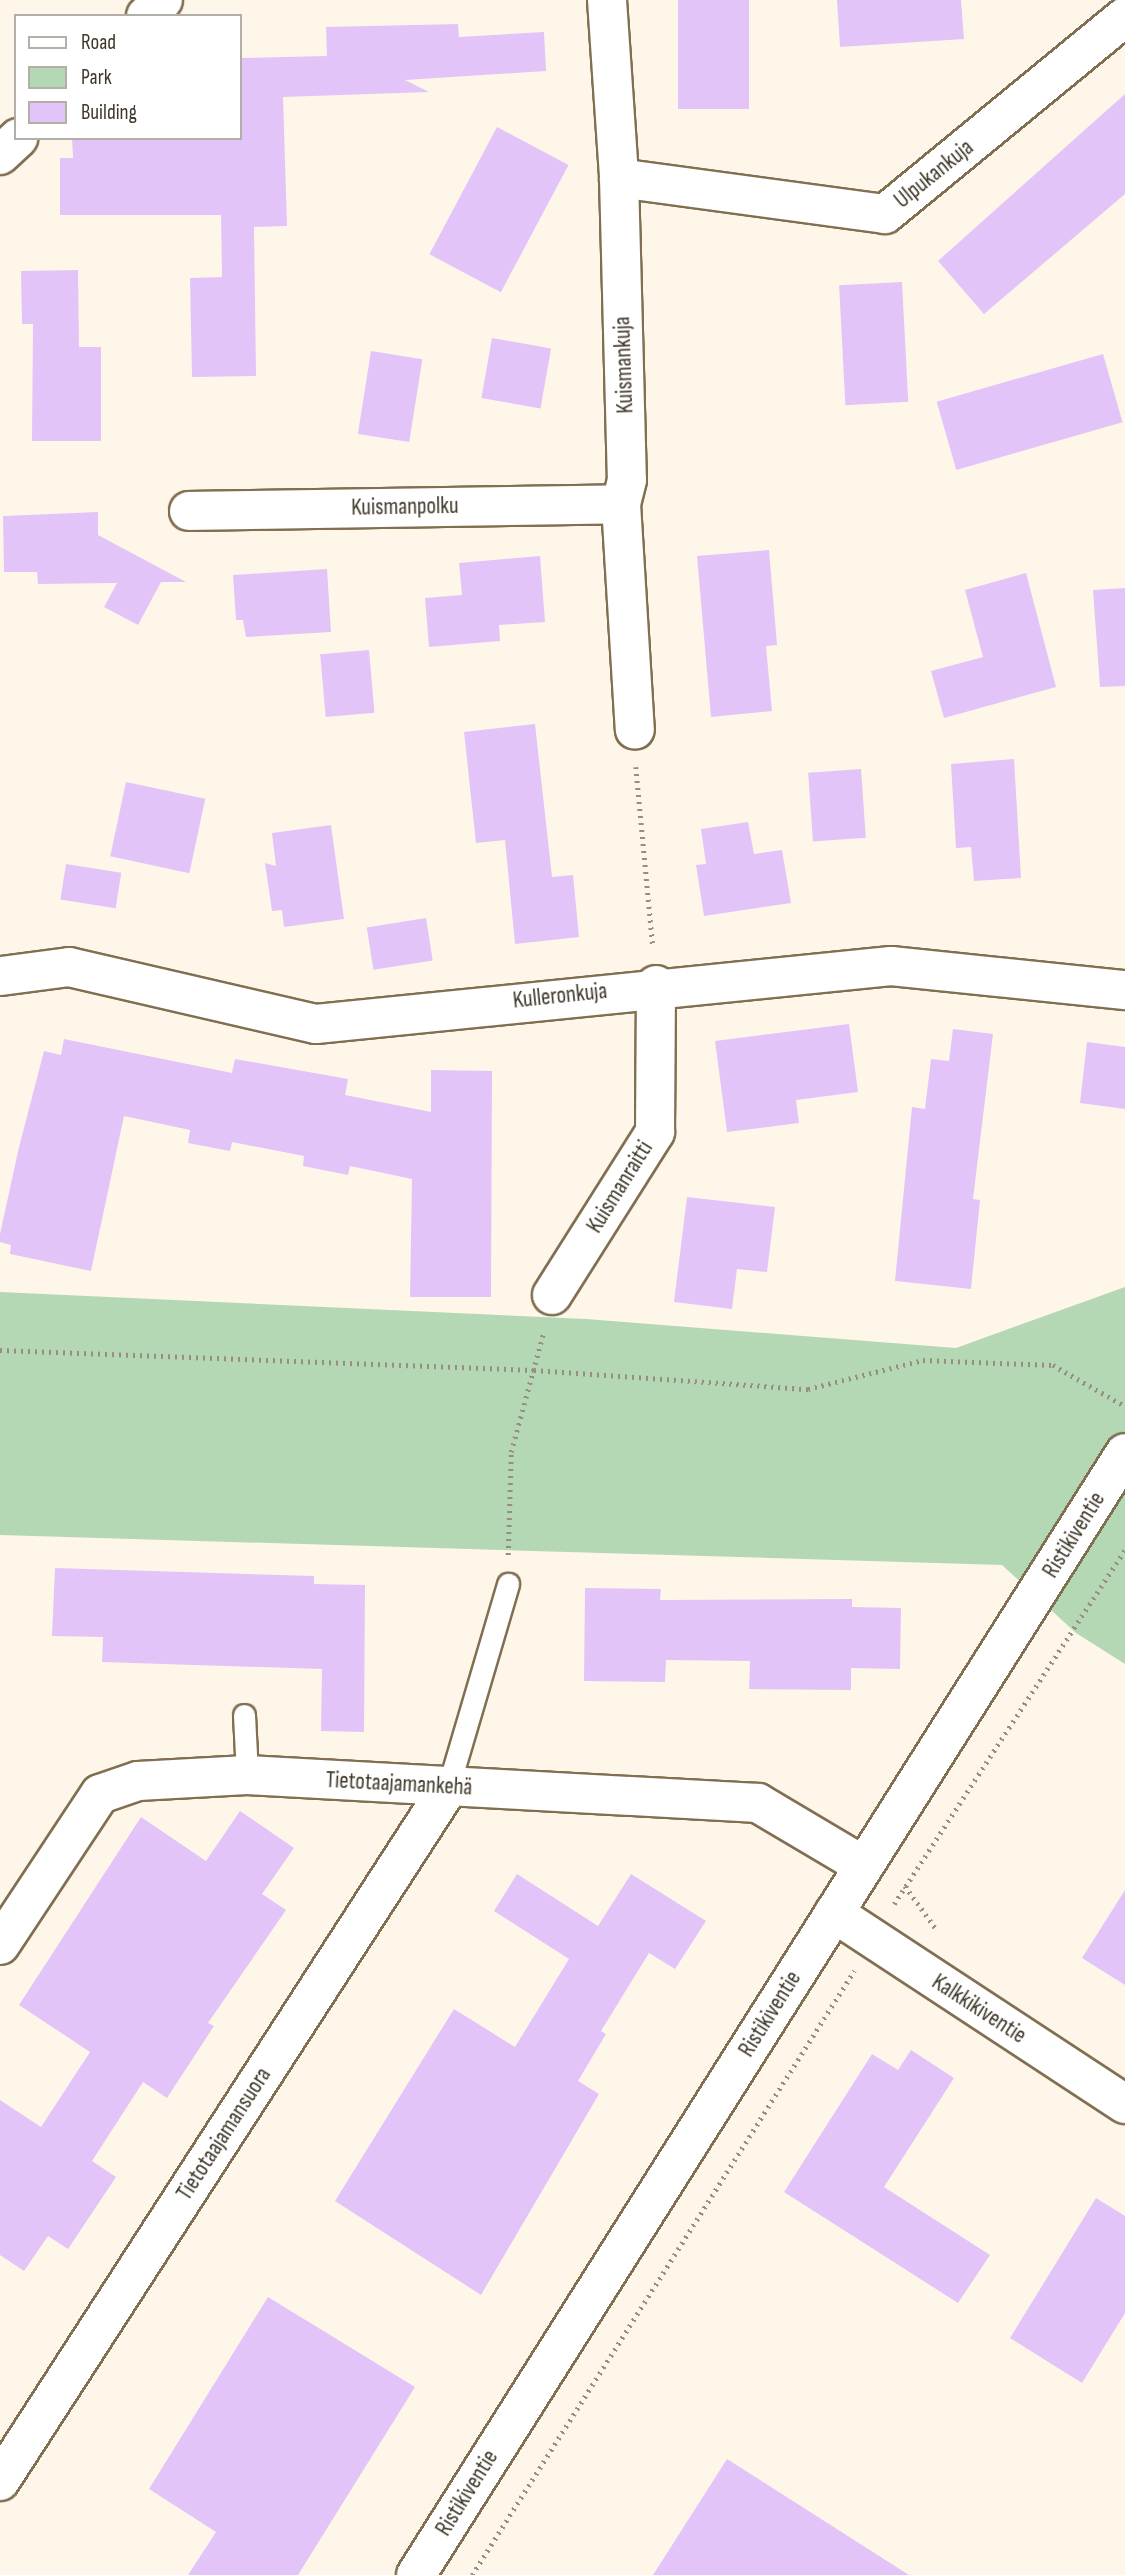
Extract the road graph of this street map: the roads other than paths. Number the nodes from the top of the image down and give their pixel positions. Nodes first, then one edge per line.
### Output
1 (163, 0) edge
2 (607, 0) edge
3 (148, 14) edge
4 (1125, 17) edge
5 (16, 140) edge
6 (0, 155) edge
7 (619, 178) junction
8 (621, 504) junction
9 (189, 511) dead end
10 (635, 730) road end
11 (1, 976) edge
12 (656, 985) junction
13 (1125, 990) edge
14 (552, 1296) road end
15 (1125, 1453) edge
16 (508, 1584) road end
17 (244, 1715) dead end
18 (247, 1775) junction
19 (448, 1788) junction
20 (863, 1866) junction
21 (834, 1913) junction
22 (0, 1945) edge
23 (1125, 2104) edge
24 (4, 2468) edge
25 (416, 2575) edge

1 - 3 street
2 - 7 street, Kuismankuja
4 - 7 street, Ulpukankuja
5 - 6 street
7 - 8 street, Kuismankuja
8 - 9 street, Kuismanpolku
8 - 10 street, Kuismankuja
11 - 12 street, Kulleronkuja
12 - 13 street, Kulleronkuja
12 - 14 street, Kuismanraitti
15 - 20 street, Ristikiventie
16 - 19 lane
17 - 18 lane
18 - 19 street, Tietotaajamankehä
18 - 22 street, Tietotaajamankehä
19 - 20 street, Tietotaajamankehä
19 - 24 street, Tietotaajamansuora
20 - 21 street, Ristikiventie
21 - 23 street, Kalkkikiventie
21 - 25 street, Ristikiventie

